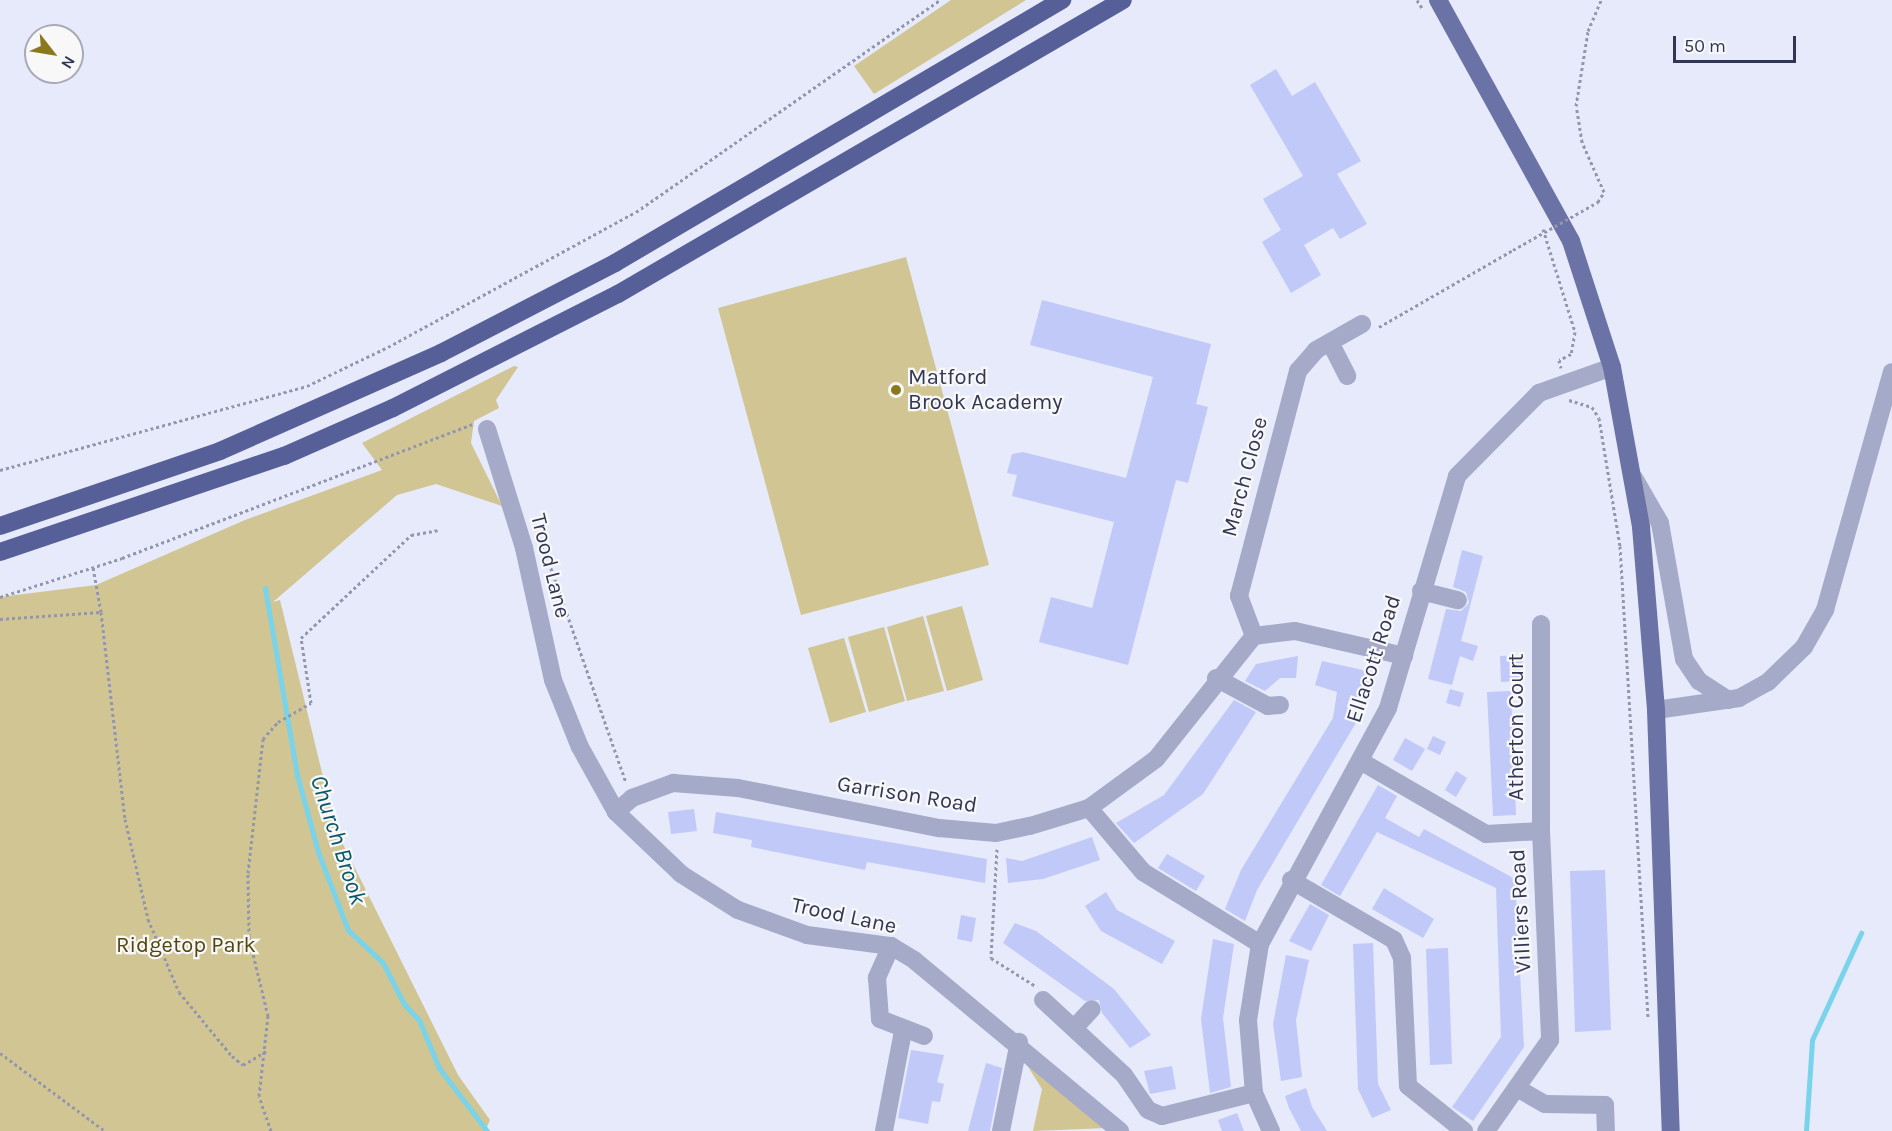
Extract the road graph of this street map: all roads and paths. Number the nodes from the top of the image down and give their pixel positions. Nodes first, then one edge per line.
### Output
1 (940, 0) edge
2 (1062, 0) edge
3 (1123, 0) edge
4 (1417, 0) edge
5 (1438, 0) edge
6 (1600, 0) edge
7 (1428, 19) dead end
8 (1539, 220) dead end
9 (1362, 324) joint
10 (1331, 344) junction
11 (1612, 367) junction
12 (1892, 372) edge
13 (1347, 376) dead end
14 (1564, 382) junction
15 (487, 429) joint
16 (0, 470) edge
17 (1634, 478) junction
18 (109, 520) junction
19 (0, 526) edge
20 (538, 529) dead end
21 (438, 530) dead end
22 (0, 552) edge
23 (0, 560) edge
24 (93, 567) junction
25 (1421, 591) junction
26 (0, 597) edge
27 (1458, 600) dead end
28 (101, 612) junction
29 (0, 619) edge
30 (1541, 624) dead end
31 (1254, 636) junction
32 (1404, 656) junction
33 (1216, 678) junction
34 (1728, 700) junction
35 (1280, 705) dead end
36 (1656, 710) junction
37 (1362, 762) junction
38 (632, 798) junction
39 (1089, 808) junction
40 (616, 812) junction
41 (1541, 831) junction
42 (996, 832) junction
43 (1292, 880) junction
44 (1260, 944) junction
45 (891, 946) junction
46 (1043, 1000) joint
47 (1092, 1009) dead end
48 (1648, 1022) dead end
49 (1076, 1026) junction
50 (903, 1031) junction
51 (924, 1036) dead end
52 (1019, 1042) junction
53 (266, 1050) junction
54 (0, 1053) edge
55 (1517, 1088) junction
56 (1254, 1093) junction
57 (105, 1131) edge
58 (271, 1131) edge
59 (884, 1131) edge
60 (1001, 1131) edge
61 (1120, 1131) edge
62 (1271, 1131) edge
63 (1464, 1131) edge
64 (1486, 1131) edge
65 (1605, 1131) edge
66 (1671, 1131) edge

1 - 16 path
2 - 19 highway
3 - 18 highway
4 - 7 path
5 - 11 main road
6 - 9 path, bridge
8 - 14 path
9 - 10 street, March Close
10 - 13 street
10 - 31 street, March Close
11 - 14 street, Ellacott Road
11 - 17 main road
12 - 34 street
14 - 25 street, Ellacott Road
14 - 48 path
15 - 24 path
15 - 40 street, Trood Lane
17 - 34 street
17 - 36 main road
18 - 22 highway
18 - 23 highway
20 - 38 path
21 - 53 path
24 - 26 path
24 - 28 path
25 - 27 street
25 - 32 street, Ellacott Road
28 - 29 path
28 - 53 path
30 - 41 street, Atherton Court
31 - 32 street
31 - 33 street, Garrison Road
32 - 37 street, Ellacott Road
33 - 35 street
33 - 39 street, Garrison Road
34 - 36 street
36 - 66 main road
37 - 41 street, Villiers Road
37 - 43 street, Ellacott Road
38 - 40 street, Garrison Road
38 - 42 street, Garrison Road
39 - 42 street, Garrison Road
39 - 44 street
40 - 45 street, Trood Lane
41 - 55 street, Villiers Road
42 - 46 path
43 - 44 street, Ellacott Road
43 - 63 street
44 - 56 street, Ellacott Road
45 - 50 street
45 - 52 street, Trood Lane
46 - 49 street
47 - 49 street
49 - 56 street
50 - 51 street
50 - 59 street
52 - 60 street
52 - 61 street, Trood Lane
53 - 58 path
54 - 57 path
55 - 64 street, Villiers Road
55 - 65 street
56 - 62 street, Ellacott Road

